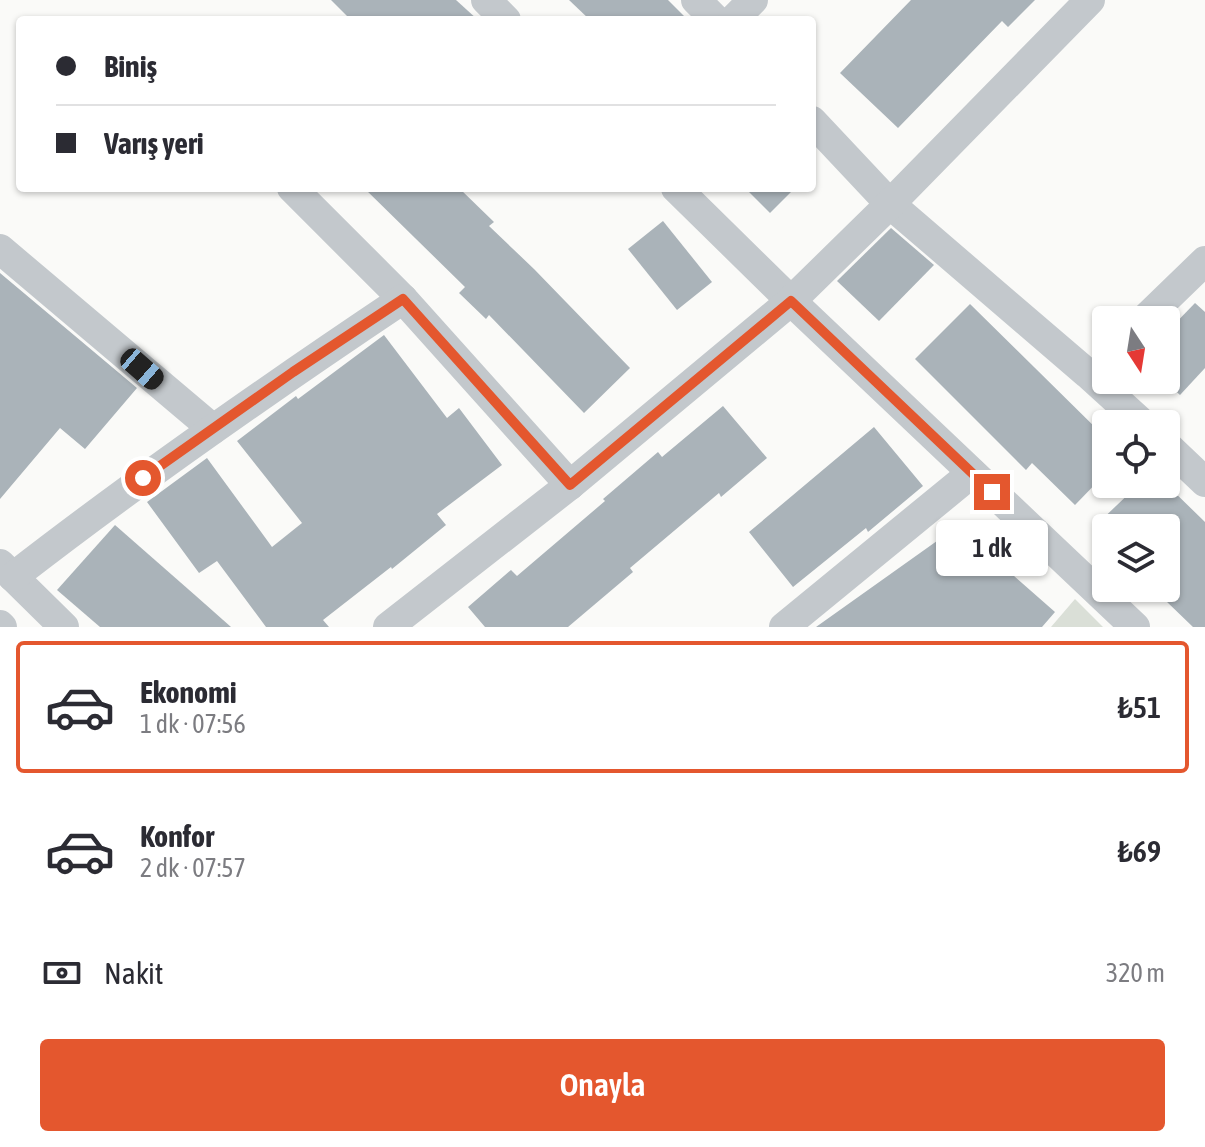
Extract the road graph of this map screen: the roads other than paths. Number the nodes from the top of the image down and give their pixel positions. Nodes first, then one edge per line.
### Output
1 (486, 0) edge
2 (696, 0) edge
3 (753, 0) edge
4 (1090, 0) edge
5 (502, 16) edge
6 (712, 16) edge
7 (737, 16) edge
8 (816, 125) edge
9 (296, 192) edge
10 (680, 192) edge
11 (890, 204) junction
12 (0, 249) edge
13 (1205, 261) edge
14 (403, 299) junction
15 (791, 301) junction
16 (1158, 306) edge
17 (1092, 361) edge
18 (1120, 394) edge
19 (1132, 410) edge
20 (213, 429) junction
21 (1180, 458) edge
22 (972, 473) junction
23 (1205, 482) edge
24 (570, 485) junction
25 (6, 571) edge
26 (408, 622) edge
27 (64, 627) edge
28 (784, 627) edge
29 (1135, 627) edge

1 - 5 street
2 - 6 street
3 - 7 street
4 - 11 street
8 - 11 street
9 - 14 street
10 - 15 street
11 - 15 street
11 - 17 street
12 - 20 street
13 - 16 street
14 - 20 street
14 - 24 street
15 - 22 street
15 - 24 street
18 - 19 street
20 - 25 street
21 - 23 street
22 - 28 street
22 - 29 street
24 - 26 street
25 - 27 street

